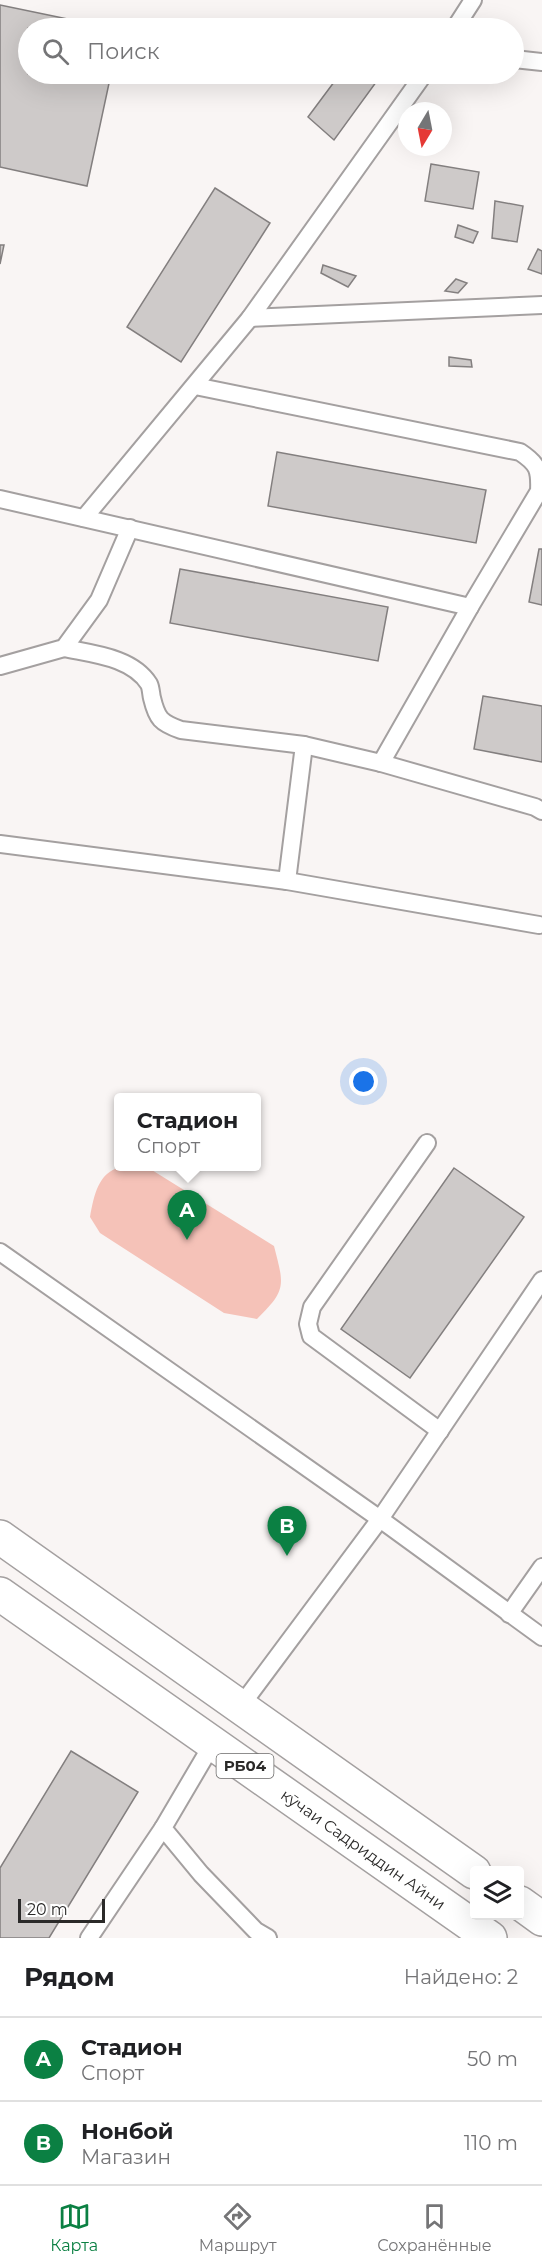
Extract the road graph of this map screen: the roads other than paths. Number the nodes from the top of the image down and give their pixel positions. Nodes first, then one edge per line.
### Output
1 (474, 0) edge
2 (461, 18) edge
3 (524, 60) edge
4 (542, 62) edge
5 (417, 84) edge
6 (542, 305) edge
7 (250, 318) junction
8 (195, 386) junction
9 (0, 499) edge
10 (84, 518) junction
11 (130, 528) junction
12 (470, 607) junction
13 (64, 648) junction
14 (0, 666) edge
15 (304, 745) junction
16 (381, 763) junction
17 (542, 811) edge
18 (0, 844) edge
19 (287, 881) junction
20 (541, 921) edge
21 (427, 1143) dead end
22 (0, 1252) edge
23 (542, 1280) edge
24 (440, 1431) junction
25 (380, 1519) junction
26 (0, 1537) edge
27 (542, 1567) edge
28 (0, 1594) edge
29 (509, 1614) junction
30 (542, 1637) edge
31 (240, 1707) junction
32 (213, 1743) junction
33 (163, 1828) junction
34 (470, 1869) edge
35 (524, 1906) edge
36 (542, 1919) edge
37 (89, 1938) edge
38 (268, 1938) edge
39 (490, 1938) edge

1 - 2 lane
3 - 4 lane
5 - 7 lane
6 - 7 lane
7 - 8 lane
8 - 10 lane
8 - 12 lane
9 - 10 lane
10 - 11 lane
11 - 12 lane
11 - 13 lane
12 - 16 lane
13 - 14 lane
13 - 15 lane
15 - 16 lane
15 - 19 lane
16 - 17 lane
18 - 19 lane
19 - 20 lane
21 - 24 lane
22 - 25 lane
23 - 24 lane
24 - 25 lane
25 - 29 lane
25 - 31 lane
26 - 31 highway, РБ04
27 - 29 lane
28 - 32 highway, кӯчаи Садриддин Айни / РБ04
29 - 30 lane
31 - 34 highway, РБ04
32 - 33 lane
32 - 39 highway, кӯчаи Садриддин Айни / РБ04
33 - 37 lane
33 - 38 lane
35 - 36 highway

